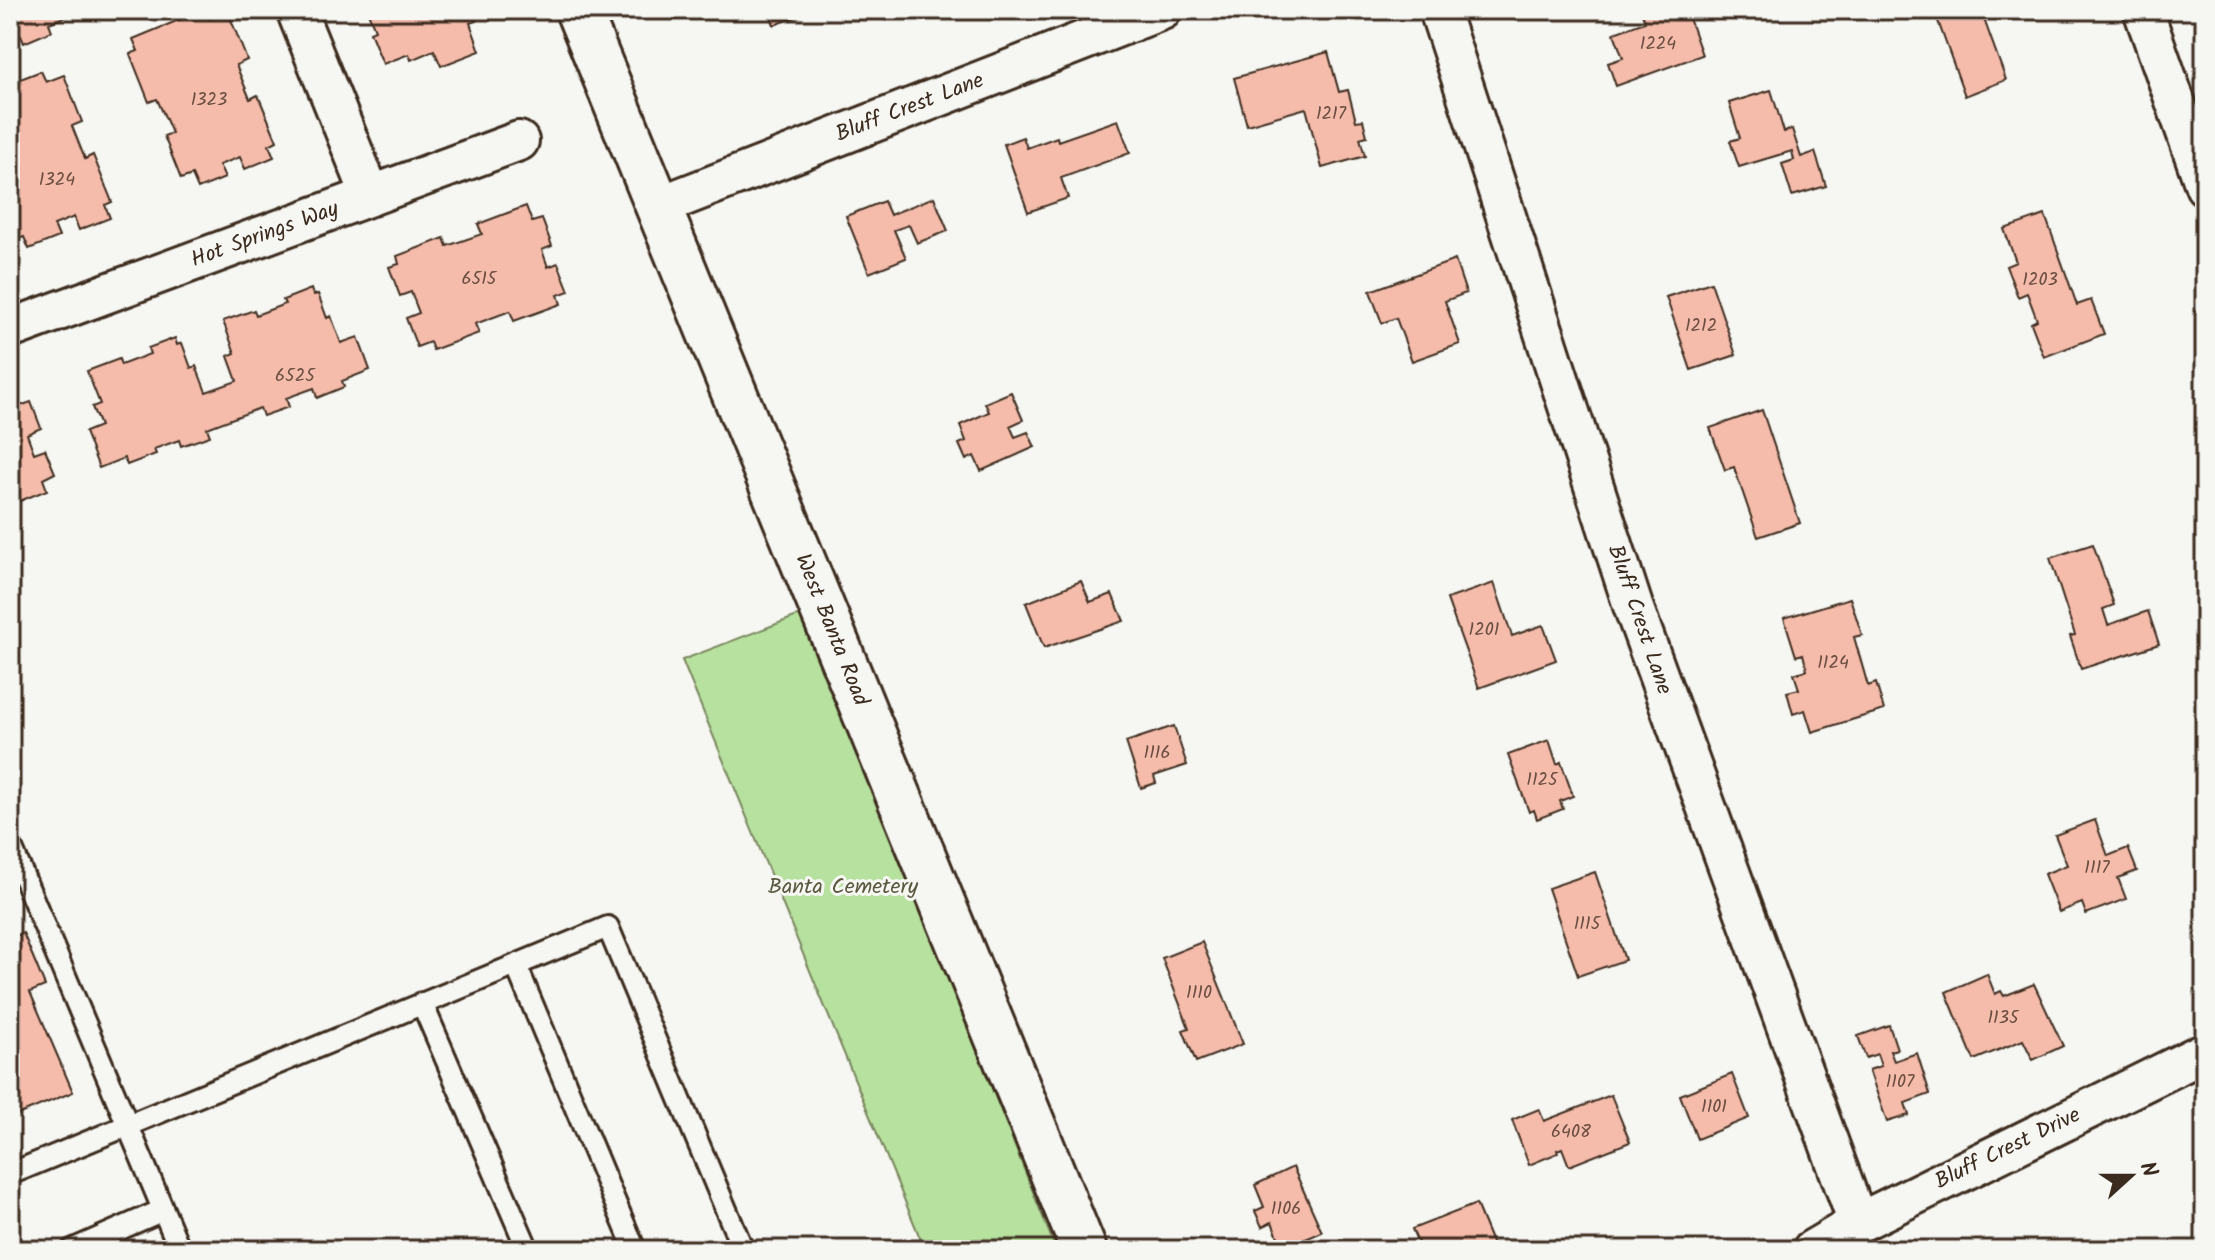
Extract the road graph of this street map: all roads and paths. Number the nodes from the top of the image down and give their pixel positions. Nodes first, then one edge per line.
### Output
1 (296, 10) edge
2 (578, 10) edge
3 (1162, 10) edge
4 (1439, 10) edge
5 (2143, 10) edge
6 (519, 141) dead end
7 (2205, 186) edge
8 (371, 196) junction
9 (659, 206) junction
10 (10, 329) edge
11 (10, 844) edge
12 (516, 965) junction
13 (422, 1003) junction
14 (2205, 1052) edge
15 (128, 1125) junction
16 (10, 1174) edge
17 (163, 1210) junction
18 (1858, 1223) junction
19 (72, 1250) edge
20 (180, 1250) edge
21 (528, 1250) edge
22 (635, 1250) edge
23 (743, 1250) edge
24 (1084, 1250) edge
25 (1812, 1250) edge

1 - 8 street
2 - 9 street, West Banta Road
3 - 9 street, Bluff Crest Lane
4 - 18 street, Bluff Crest Lane
5 - 7 street
6 - 8 street, Hot Springs Way
8 - 10 street, Hot Springs Way
9 - 24 street, West Banta Road
11 - 15 lane
12 - 13 lane
12 - 22 lane
12 - 23 lane
13 - 15 lane
13 - 21 lane
14 - 18 street, Bluff Crest Drive
15 - 16 lane
15 - 17 lane
17 - 19 lane
17 - 20 lane
18 - 25 street, Bluff Crest Drive

